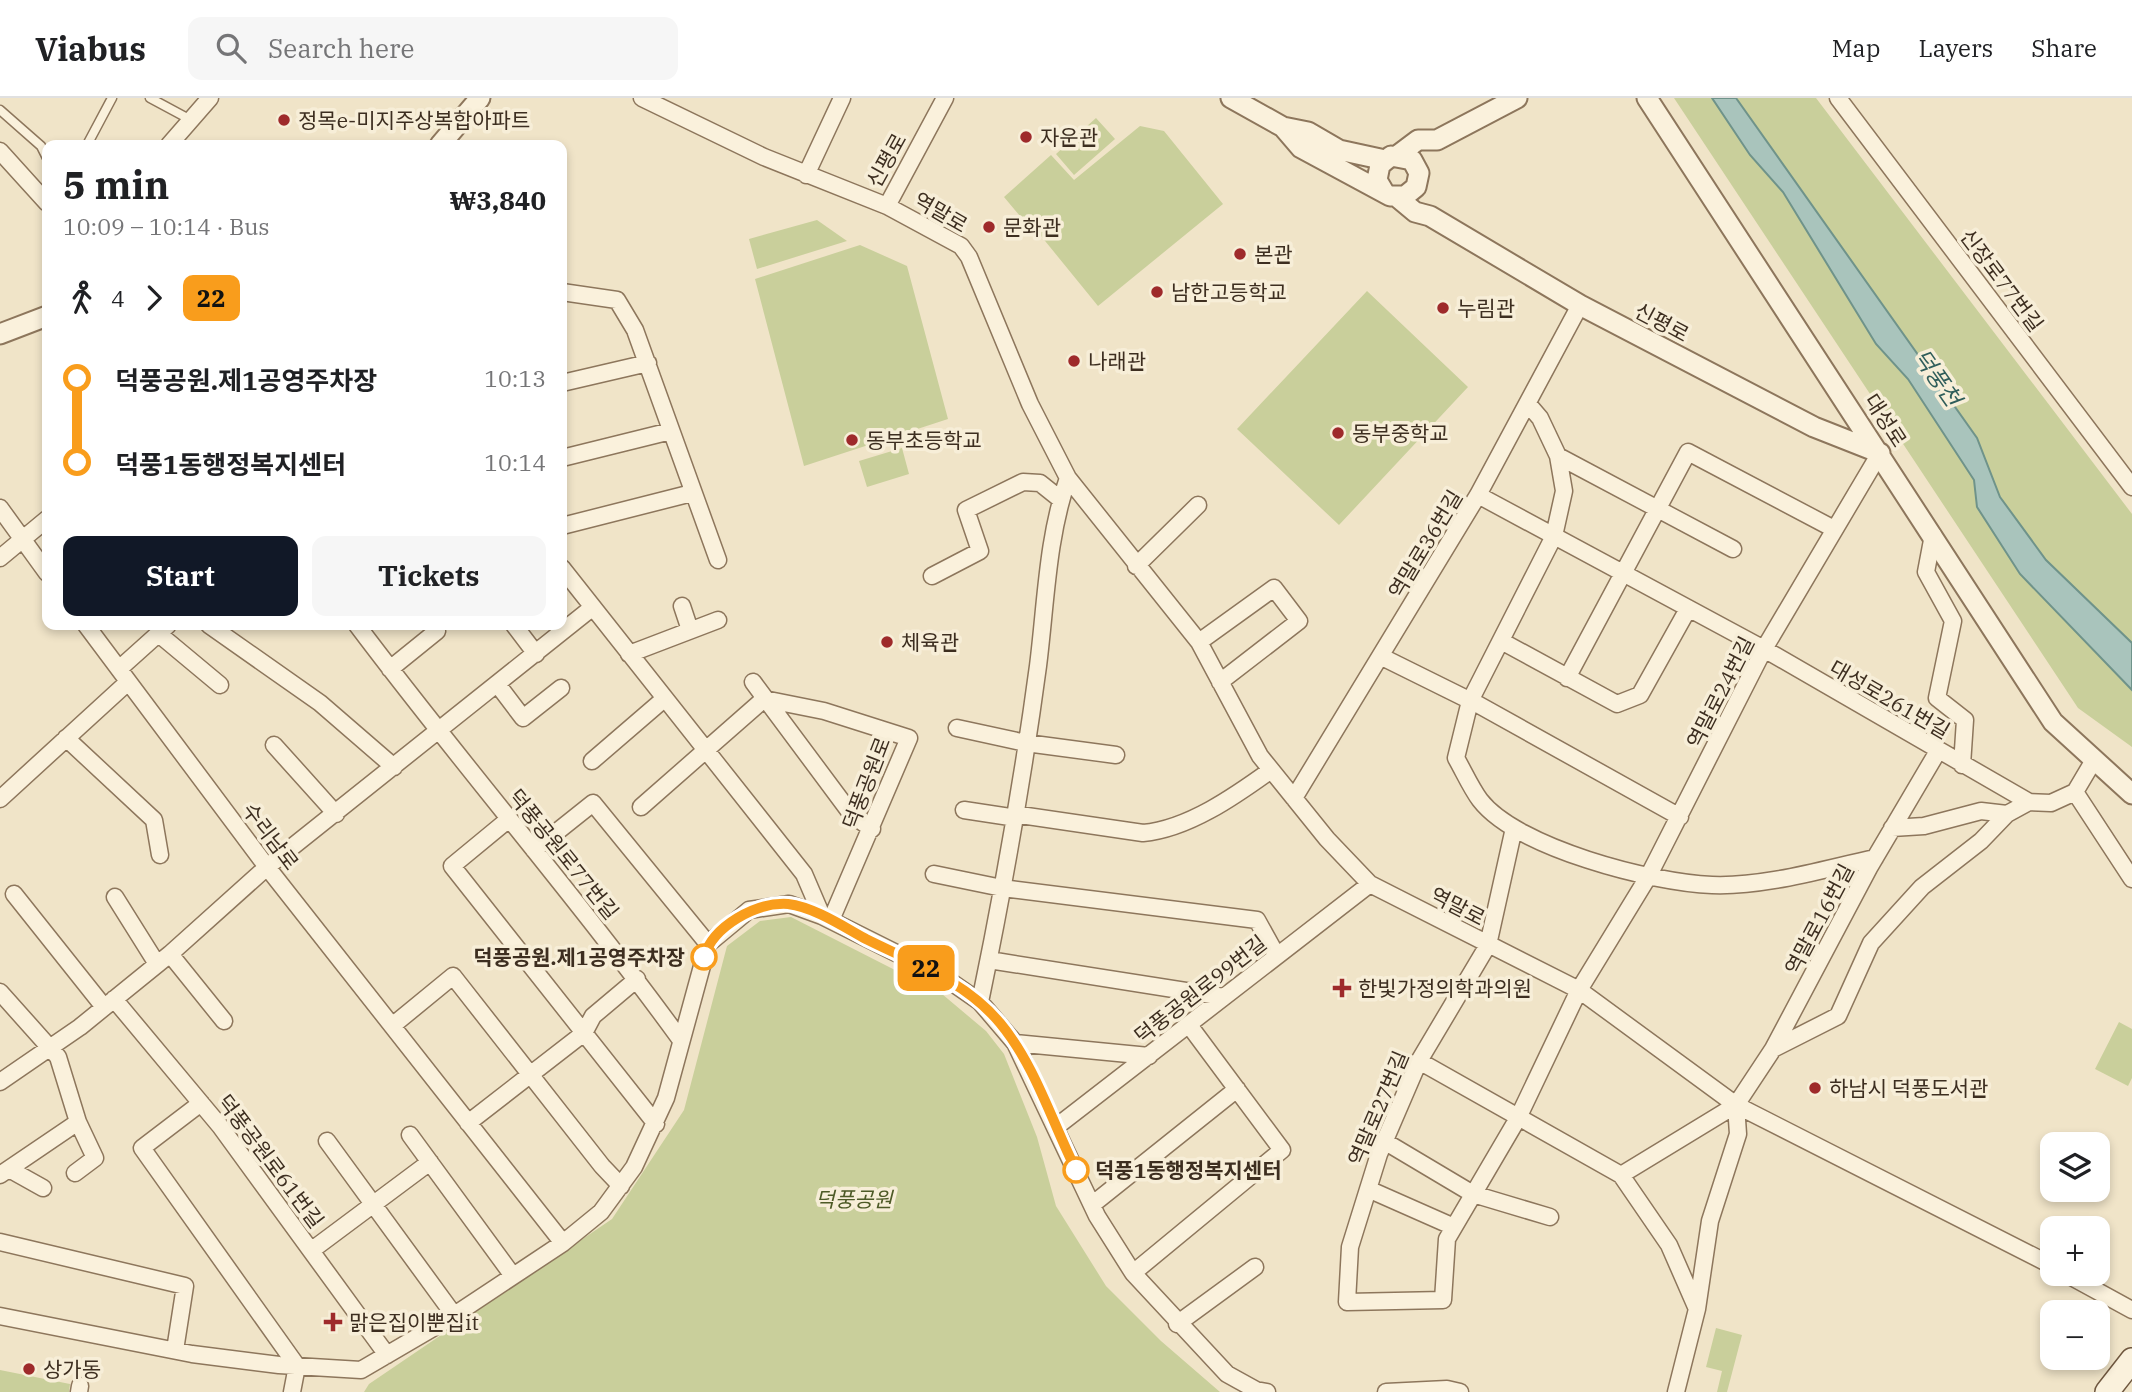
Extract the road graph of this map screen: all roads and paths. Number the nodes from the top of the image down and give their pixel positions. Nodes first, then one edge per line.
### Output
1 (112, 98) edge
2 (149, 98) edge
3 (211, 98) edge
4 (480, 98) edge
5 (642, 98) edge
6 (842, 98) edge
7 (946, 98) edge
8 (1231, 98) edge
9 (1517, 98) edge
10 (1647, 98) edge
11 (1838, 98) edge
12 (0, 110) edge
13 (191, 120) junction
14 (1283, 127) junction
15 (90, 140) edge
16 (173, 140) edge
17 (444, 140) edge
18 (1437, 140) junction
19 (42, 148) edge
20 (0, 152) edge
21 (1392, 158) junction
22 (806, 175) junction
23 (1419, 177) junction
24 (1391, 195) junction
25 (42, 198) edge
26 (887, 206) junction
27 (1430, 216) junction
28 (567, 293) edge
29 (1580, 305) junction
30 (42, 318) edge
31 (0, 334) edge
32 (648, 363) junction
33 (567, 382) edge
34 (1528, 404) junction
35 (671, 431) junction
36 (1880, 453) junction
37 (1558, 456) junction
38 (567, 457) edge
39 (1068, 478) junction
40 (2132, 487) edge
41 (692, 493) junction
42 (1478, 495) junction
43 (1060, 499) junction
44 (1198, 505) dead end
45 (0, 508) edge
46 (1660, 509) junction
47 (42, 524) edge
48 (567, 525) edge
49 (1833, 529) junction
50 (1933, 535) junction
51 (1555, 536) junction
52 (24, 541) junction
53 (1733, 549) dead end
54 (0, 558) edge
55 (718, 560) dead end
56 (42, 566) edge
57 (1136, 566) junction
58 (567, 574) edge
59 (1625, 575) junction
60 (932, 576) dead end
61 (682, 606) dead end
62 (593, 607) junction
63 (1688, 609) junction
64 (718, 620) dead end
65 (567, 628) edge
66 (90, 630) edge
67 (164, 630) edge
68 (216, 630) edge
69 (361, 630) edge
70 (436, 630) edge
71 (518, 630) edge
72 (565, 630) edge
73 (690, 630) junction
74 (1199, 642) junction
75 (1503, 642) junction
76 (1764, 649) junction
77 (536, 654) junction
78 (629, 654) junction
79 (1382, 656) junction
80 (390, 669) junction
81 (124, 676) junction
82 (1567, 678) junction
83 (753, 682) dead end
84 (1220, 682) junction
85 (220, 685) dead end
86 (498, 685) junction
87 (561, 688) dead end
88 (664, 699) junction
89 (764, 699) junction
90 (1470, 701) junction
91 (957, 728) dead end
92 (438, 732) junction
93 (66, 738) junction
94 (1026, 743) junction
95 (274, 745) dead end
96 (704, 750) junction
97 (1938, 751) junction
98 (1116, 755) dead end
99 (2094, 760) junction
100 (592, 761) dead end
101 (1962, 765) junction
102 (394, 767) junction
103 (1271, 770) junction
104 (2075, 792) junction
105 (2132, 794) edge
106 (0, 799) edge
107 (1294, 799) junction
108 (2029, 802) junction
109 (641, 807) dead end
110 (964, 810) dead end
111 (336, 814) junction
112 (1014, 814) junction
113 (2007, 814) junction
114 (1680, 817) junction
115 (509, 819) junction
116 (1514, 828) junction
117 (1892, 828) junction
118 (872, 830) junction
119 (534, 850) junction
120 (160, 855) dead end
121 (1875, 858) junction
122 (267, 867) junction
123 (934, 874) dead end
124 (1648, 877) junction
125 (2132, 880) edge
126 (1370, 884) junction
127 (1002, 888) junction
128 (14, 894) dead end
129 (115, 897) dead end
130 (826, 918) junction
131 (708, 944) junction
132 (1488, 945) junction
133 (1277, 956) junction
134 (164, 959) junction
135 (989, 960) junction
136 (637, 979) junction
137 (1580, 990) junction
138 (0, 992) edge
139 (1224, 997) junction
140 (980, 1002) junction
141 (109, 1003) junction
142 (224, 1021) dead end
143 (1189, 1025) junction
144 (392, 1026) junction
145 (584, 1032) junction
146 (680, 1039) junction
147 (1015, 1043) junction
148 (50, 1047) junction
149 (1773, 1049) junction
150 (1149, 1056) junction
151 (1419, 1061) junction
152 (530, 1074) junction
153 (0, 1082) edge
154 (1237, 1088) junction
155 (201, 1103) junction
156 (1736, 1105) junction
157 (1518, 1118) junction
158 (78, 1122) junction
159 (468, 1123) junction
160 (656, 1124) junction
161 (1056, 1128) junction
162 (410, 1135) dead end
163 (327, 1141) dead end
164 (1384, 1141) junction
165 (430, 1162) junction
166 (5, 1172) edge
167 (75, 1173) dead end
168 (1621, 1175) junction
169 (621, 1186) junction
170 (43, 1188) dead end
171 (1368, 1189) junction
172 (1473, 1194) junction
173 (374, 1204) junction
174 (1093, 1204) junction
175 (1550, 1217) dead end
176 (1454, 1227) junction
177 (0, 1242) edge
178 (563, 1244) junction
179 (312, 1250) junction
180 (2040, 1259) edge
181 (1255, 1266) dead end
182 (1133, 1273) junction
183 (513, 1276) junction
184 (2088, 1286) edge
185 (1443, 1300) joint
186 (1697, 1309) junction
187 (2132, 1310) edge
188 (454, 1315) junction
189 (0, 1316) edge
190 (1177, 1324) junction
191 (175, 1350) junction
192 (387, 1355) junction
193 (2132, 1360) edge
194 (297, 1366) junction
195 (292, 1392) edge
196 (1267, 1392) edge
197 (1385, 1392) edge
198 (1460, 1392) edge
199 (1676, 1392) edge
200 (2107, 1392) edge

1 - 15 lane
2 - 13 lane
3 - 13 street
4 - 17 street
5 - 22 street, 역말로
6 - 22 street
7 - 26 street, 신평로
8 - 14 street, 신평로
9 - 18 street
10 - 36 street, 대성로
11 - 40 street, 신장로77번길
12 - 19 lane
13 - 16 street
14 - 21 street, 신평로
14 - 24 street, 신평로
18 - 21 street
18 - 23 street
20 - 25 street
21 - 23 street
21 - 24 street
22 - 26 street, 역말로
23 - 24 street
23 - 27 street
24 - 27 street, 신평로
26 - 39 street, 역말로
27 - 29 street, 신평로
28 - 32 street
29 - 34 street, 역말로36번길
29 - 36 street, 신평로
30 - 31 street
32 - 33 street
32 - 35 street
34 - 37 street
34 - 42 street, 역말로36번길
35 - 38 street
35 - 41 street
36 - 49 street, 역말로24번길
36 - 50 street, 대성로
37 - 46 street
37 - 51 street
39 - 43 street
39 - 57 street, 역말로
41 - 48 street
41 - 55 street
42 - 51 street, 대성로261번길
42 - 79 street, 역말로36번길
43 - 60 street
43 - 94 street
44 - 57 street
45 - 52 street
46 - 49 street
46 - 53 street
46 - 59 street
47 - 52 street
49 - 76 street, 역말로24번길
50 - 99 street, 대성로
50 - 101 street
51 - 59 street, 대성로261번길
51 - 75 street
52 - 54 street
52 - 56 street
57 - 74 street, 역말로
58 - 62 street
59 - 63 street, 대성로261번길
59 - 82 street
61 - 73 street
62 - 65 street
62 - 78 street
63 - 76 street, 대성로261번길
63 - 82 street
64 - 73 street
66 - 81 street, 수리남로
67 - 81 street
67 - 85 street
68 - 102 street
69 - 80 street, 덕풍공원로77번길
70 - 80 street
71 - 77 street
72 - 77 street
73 - 78 street
74 - 84 street, 역말로
74 - 84 street
75 - 82 street
75 - 90 street
76 - 97 street, 대성로261번길
76 - 114 street, 역말로24번길
77 - 86 street
78 - 88 street
79 - 90 street
79 - 107 street, 역말로36번길
80 - 92 street, 덕풍공원로77번길
81 - 93 street
81 - 122 street, 수리남로
83 - 89 street
84 - 103 street, 역말로
86 - 87 street
86 - 92 street
88 - 96 street
88 - 100 street
89 - 96 street
89 - 118 street
89 - 118 street, 덕풍공원로
90 - 114 street
90 - 116 street
91 - 94 street
92 - 102 street
92 - 115 street, 덕풍공원로77번길
93 - 106 street
93 - 120 street
94 - 98 street
94 - 112 street
95 - 111 street
96 - 109 street
96 - 130 street
97 - 101 street, 대성로261번길
97 - 117 street, 역말로16번길
99 - 104 street
99 - 105 street, 대성로
101 - 108 street, 대성로261번길
102 - 111 street
103 - 107 street, 역말로
103 - 112 street
104 - 108 street
104 - 125 street
107 - 126 street, 역말로
108 - 113 street
110 - 112 street
111 - 122 street
112 - 127 street
113 - 117 street
113 - 149 street
114 - 124 street, 역말로24번길
115 - 119 street, 덕풍공원로77번길
115 - 145 street
116 - 124 street
116 - 132 street, 역말로27번길
117 - 121 street, 역말로16번길
118 - 130 street, 덕풍공원로
119 - 131 street
119 - 136 street, 덕풍공원로77번길
121 - 124 street
121 - 149 street, 역말로16번길
122 - 134 street
122 - 144 street, 수리남로
123 - 127 street
124 - 137 street, 역말로24번길
126 - 132 street, 역말로
126 - 133 street, 덕풍공원로99번길
127 - 133 street
127 - 135 street
128 - 141 street, 덕풍공원로61번길
129 - 134 street
130 - 131 street
130 - 140 street
131 - 146 street
132 - 137 street, 역말로
132 - 151 street, 역말로27번길
133 - 139 street, 덕풍공원로99번길
134 - 141 street
134 - 142 street
135 - 139 street
135 - 140 street
136 - 145 street
136 - 146 street, 덕풍공원로77번길
137 - 156 street, 역말로
137 - 157 street, 역말로24번길
138 - 148 street
139 - 143 street, 덕풍공원로99번길
140 - 147 street
141 - 148 street
141 - 155 street, 덕풍공원로61번길
143 - 150 street, 덕풍공원로99번길
143 - 154 street
144 - 152 street
144 - 159 street, 수리남로
145 - 152 street
145 - 160 street
146 - 160 street
147 - 150 street
147 - 161 street
148 - 153 street
148 - 158 street
149 - 156 street, 역말로16번길
150 - 161 street, 덕풍공원로99번길
151 - 157 street
151 - 164 street, 역말로27번길
152 - 159 street
152 - 169 street
154 - 174 street
154 - 182 street
155 - 179 street, 덕풍공원로61번길
155 - 194 street
156 - 168 street
156 - 180 street, 역말로
156 - 186 street
157 - 168 street
157 - 172 street, 역말로24번길
158 - 166 street
158 - 167 street
159 - 178 street, 수리남로
160 - 169 street
161 - 174 street
162 - 165 street
163 - 173 street
164 - 171 street, 역말로27번길
164 - 172 street
165 - 173 street
165 - 183 street
166 - 170 street
168 - 186 street
169 - 178 street
171 - 176 street
171 - 185 street, 역말로27번길
172 - 175 street
172 - 176 street, 역말로24번길
173 - 179 street
173 - 188 street
174 - 182 street
176 - 185 street, 역말로24번길
177 - 191 street
178 - 183 street
179 - 192 street, 덕풍공원로61번길
181 - 190 street
182 - 190 street
183 - 188 street
184 - 187 street
186 - 199 street
188 - 192 street
189 - 191 street
190 - 196 street
191 - 194 street
192 - 194 street
193 - 200 main road
194 - 195 street
197 - 198 street

